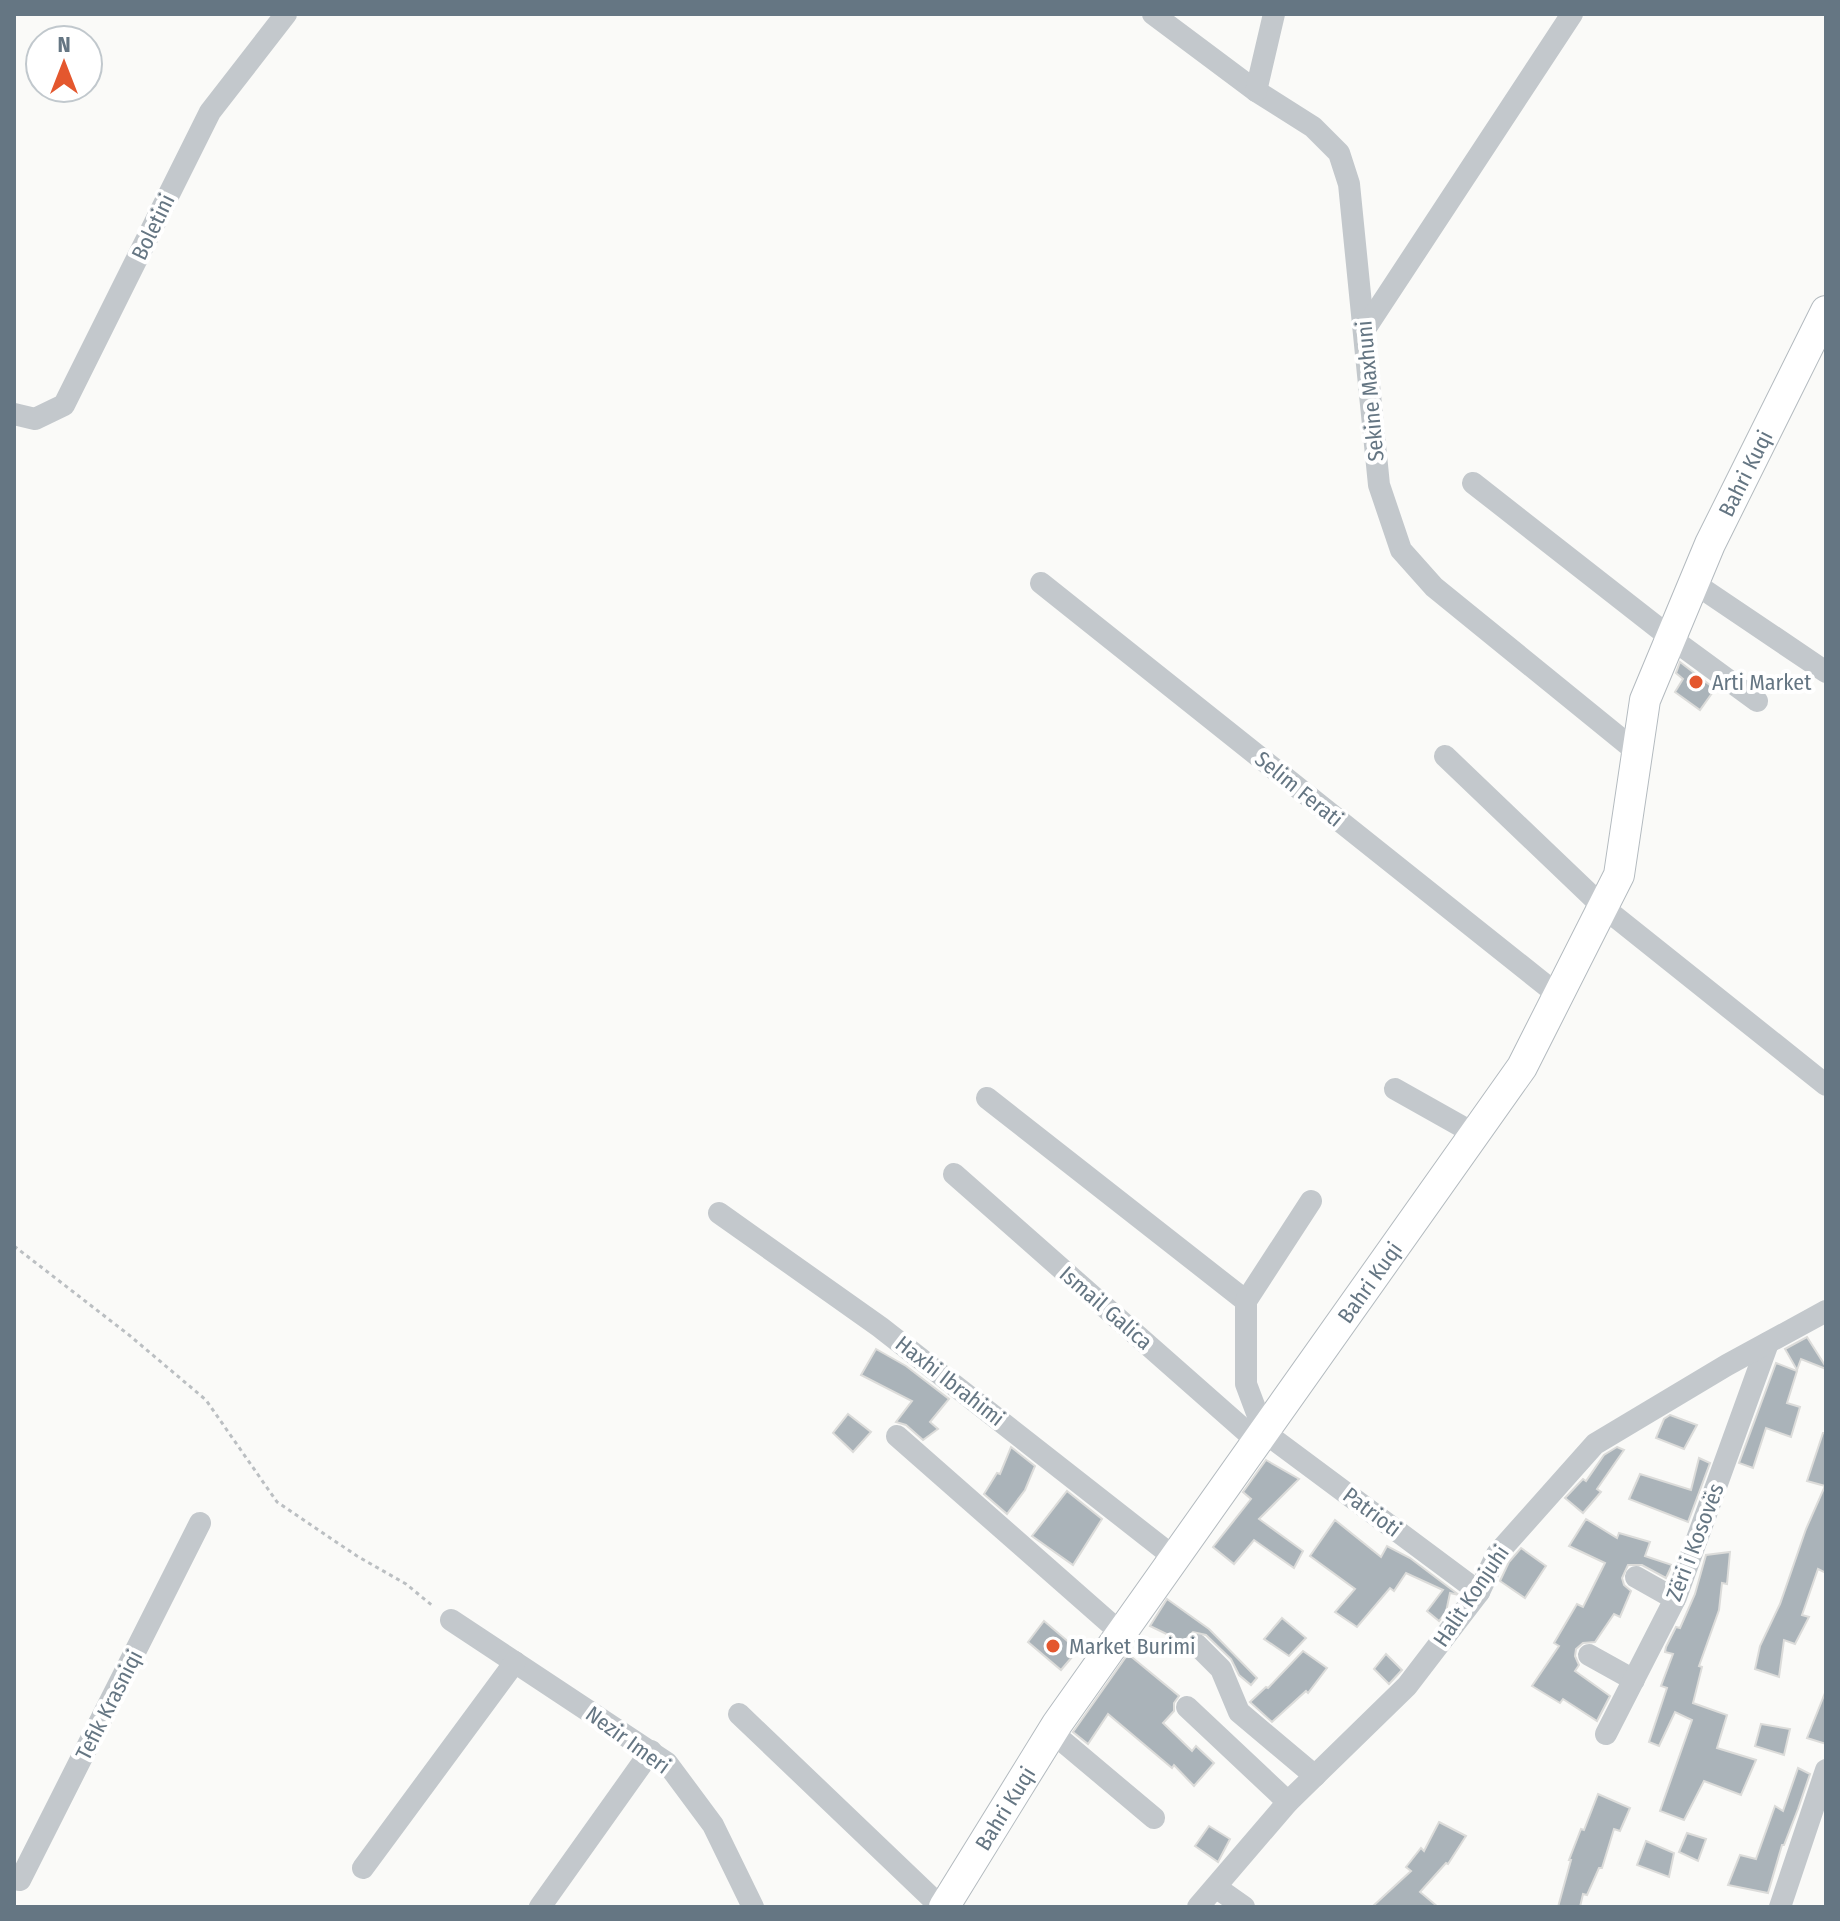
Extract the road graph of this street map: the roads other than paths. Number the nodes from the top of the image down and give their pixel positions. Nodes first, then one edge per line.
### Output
1 (286, 14) edge
2 (1153, 14) edge
3 (1274, 14) edge
4 (1572, 14) edge
5 (1256, 91) junction
6 (1826, 311) edge
7 (1365, 329) junction
8 (14, 414) edge
9 (1473, 483) dead end
10 (1041, 583) dead end
11 (1694, 583) junction
12 (1671, 638) junction
13 (1826, 672) edge
14 (1757, 701) dead end
15 (1637, 752) junction
16 (1445, 756) dead end
17 (1603, 907) junction
18 (1558, 995) junction
19 (1826, 1085) edge
20 (1395, 1089) dead end
21 (987, 1098) dead end
22 (1475, 1134) junction
23 (954, 1174) dead end
24 (1311, 1201) dead end
25 (719, 1213) dead end
26 (1246, 1301) junction
27 (1826, 1311) edge
28 (1768, 1343) junction
29 (897, 1436) dead end
30 (1261, 1437) junction
31 (200, 1523) dead end
32 (1175, 1558) junction
33 (1635, 1580) dead end
34 (1479, 1592) junction
35 (1673, 1603) junction
36 (451, 1620) road end
37 (1121, 1633) junction
38 (1197, 1645) dead end
39 (1589, 1655) dead end
40 (515, 1662) junction
41 (1634, 1680) junction
42 (1187, 1707) dead end
43 (739, 1714) dead end
44 (1057, 1724) junction
45 (1606, 1734) dead end
46 (651, 1751) junction
47 (1826, 1770) edge
48 (1315, 1776) junction
49 (1288, 1802) junction
50 (1818, 1817) edge
51 (1154, 1818) dead end
52 (363, 1868) dead end
53 (14, 1876) edge
54 (1217, 1888) junction
55 (540, 1907) edge
56 (753, 1907) edge
57 (943, 1907) edge
58 (1198, 1907) edge
59 (1244, 1907) edge
60 (1780, 1907) edge

1 - 8 street, Boletini
2 - 5 street, Sekine Maxhuni
3 - 5 street
4 - 7 street
5 - 7 street, Sekine Maxhuni
6 - 11 street, Bahri Kuqi
7 - 15 street, Sekine Maxhuni
9 - 12 street
10 - 18 street, Selim Ferati
11 - 12 street, Bahri Kuqi
11 - 13 street
12 - 14 street
12 - 15 street, Bahri Kuqi
15 - 17 street, Bahri Kuqi
16 - 17 street
17 - 18 street, Bahri Kuqi
17 - 19 street
18 - 22 street, Bahri Kuqi
20 - 22 street
21 - 26 street
22 - 30 street, Bahri Kuqi
23 - 30 street, Ismail Galica
24 - 26 street
25 - 32 street, Haxhi Ibrahimi
26 - 30 street
27 - 28 street, Halit Konjuhi
28 - 34 street, Halit Konjuhi
28 - 35 street, Zëri i Kosovës
29 - 37 street
30 - 32 street, Bahri Kuqi
30 - 34 street, Patrioti
31 - 53 street, Tefik Krasniqi
32 - 37 street, Bahri Kuqi
33 - 35 street
34 - 48 street, Halit Konjuhi
35 - 41 street, Zëri i Kosovës
36 - 40 street, Nezir Imeri
37 - 44 street, Bahri Kuqi
38 - 48 street
39 - 41 street
40 - 46 street, Nezir Imeri
40 - 52 street
41 - 45 street, Zëri i Kosovës
42 - 49 street
43 - 57 street, Bahri Kuqi
44 - 51 street
44 - 57 street, Bahri Kuqi
46 - 55 street
46 - 56 street, Nezir Imeri
47 - 50 street
48 - 49 street, Halit Konjuhi
49 - 54 street, Halit Konjuhi
50 - 60 street
54 - 58 street, Halit Konjuhi
54 - 59 street

